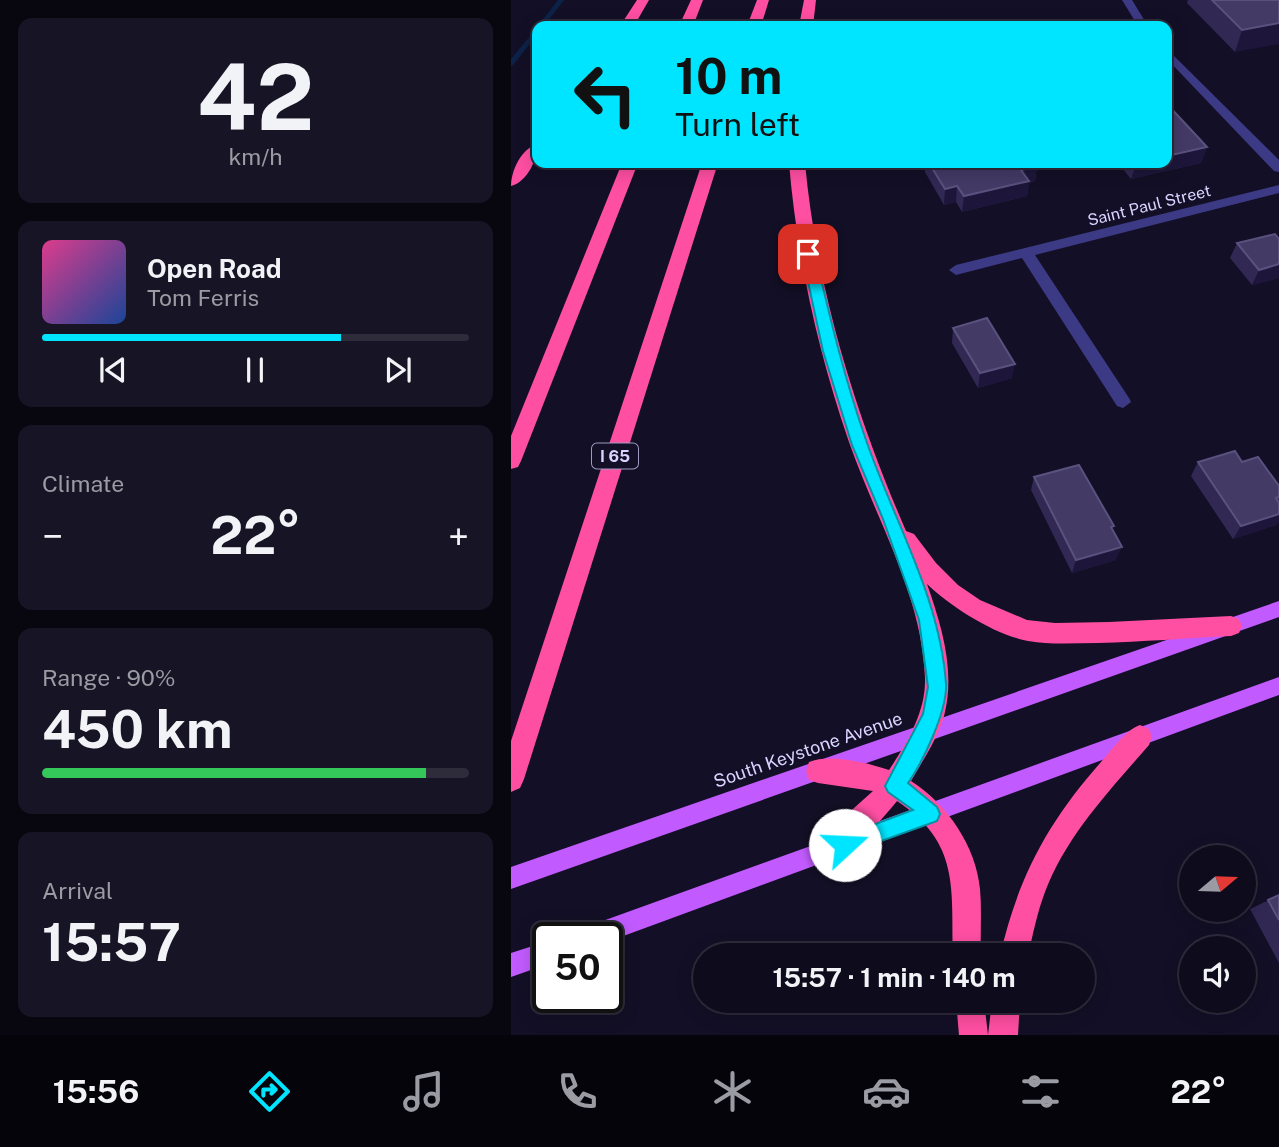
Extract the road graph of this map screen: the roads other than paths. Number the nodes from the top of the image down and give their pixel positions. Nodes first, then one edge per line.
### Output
1 (643, 0) edge
2 (697, 0) edge
3 (763, 0) edge
4 (810, 0) edge
5 (1127, 0) edge
6 (630, 21) edge
7 (688, 21) edge
8 (756, 21) edge
9 (807, 21) edge
10 (1140, 21) edge
11 (1172, 57) edge
12 (532, 155) edge
13 (628, 168) edge
14 (708, 168) edge
15 (798, 168) edge
16 (1279, 168) edge
17 (511, 181) edge
18 (1279, 189) edge
19 (1027, 254) junction
20 (956, 270) dead end
21 (1123, 402) dead end
22 (511, 461) edge
23 (891, 519) junction
24 (1279, 609) edge
25 (1231, 626) junction
26 (1279, 687) edge
27 (922, 734) junction
28 (1140, 737) junction
29 (818, 771) junction
30 (511, 779) edge
31 (895, 786) junction
32 (930, 814) junction
33 (824, 852) junction
34 (511, 878) edge
35 (623, 925) edge
36 (966, 943) edge
37 (1017, 943) edge
38 (532, 958) edge
39 (511, 965) edge
40 (971, 1013) edge
41 (1005, 1013) edge
42 (974, 1035) edge
43 (1003, 1035) edge

1 - 6 highway
2 - 7 highway
3 - 8 highway
4 - 9 highway
5 - 10 street
11 - 16 street
12 - 17 highway
13 - 22 highway
14 - 30 highway, I 65
15 - 23 highway
18 - 19 street, Saint Paul Street
19 - 20 street, Saint Paul Street
19 - 21 street
23 - 25 highway
23 - 27 highway
24 - 25 main road, South Keystone Avenue
25 - 27 main road, South Keystone Avenue
26 - 28 main road
27 - 29 main road, South Keystone Avenue
27 - 31 highway
28 - 32 main road
28 - 37 highway
29 - 31 highway
29 - 34 main road, South Keystone Avenue
31 - 32 highway
31 - 33 highway
32 - 33 main road
32 - 36 highway
33 - 35 main road
38 - 39 main road
40 - 42 highway
41 - 43 highway

